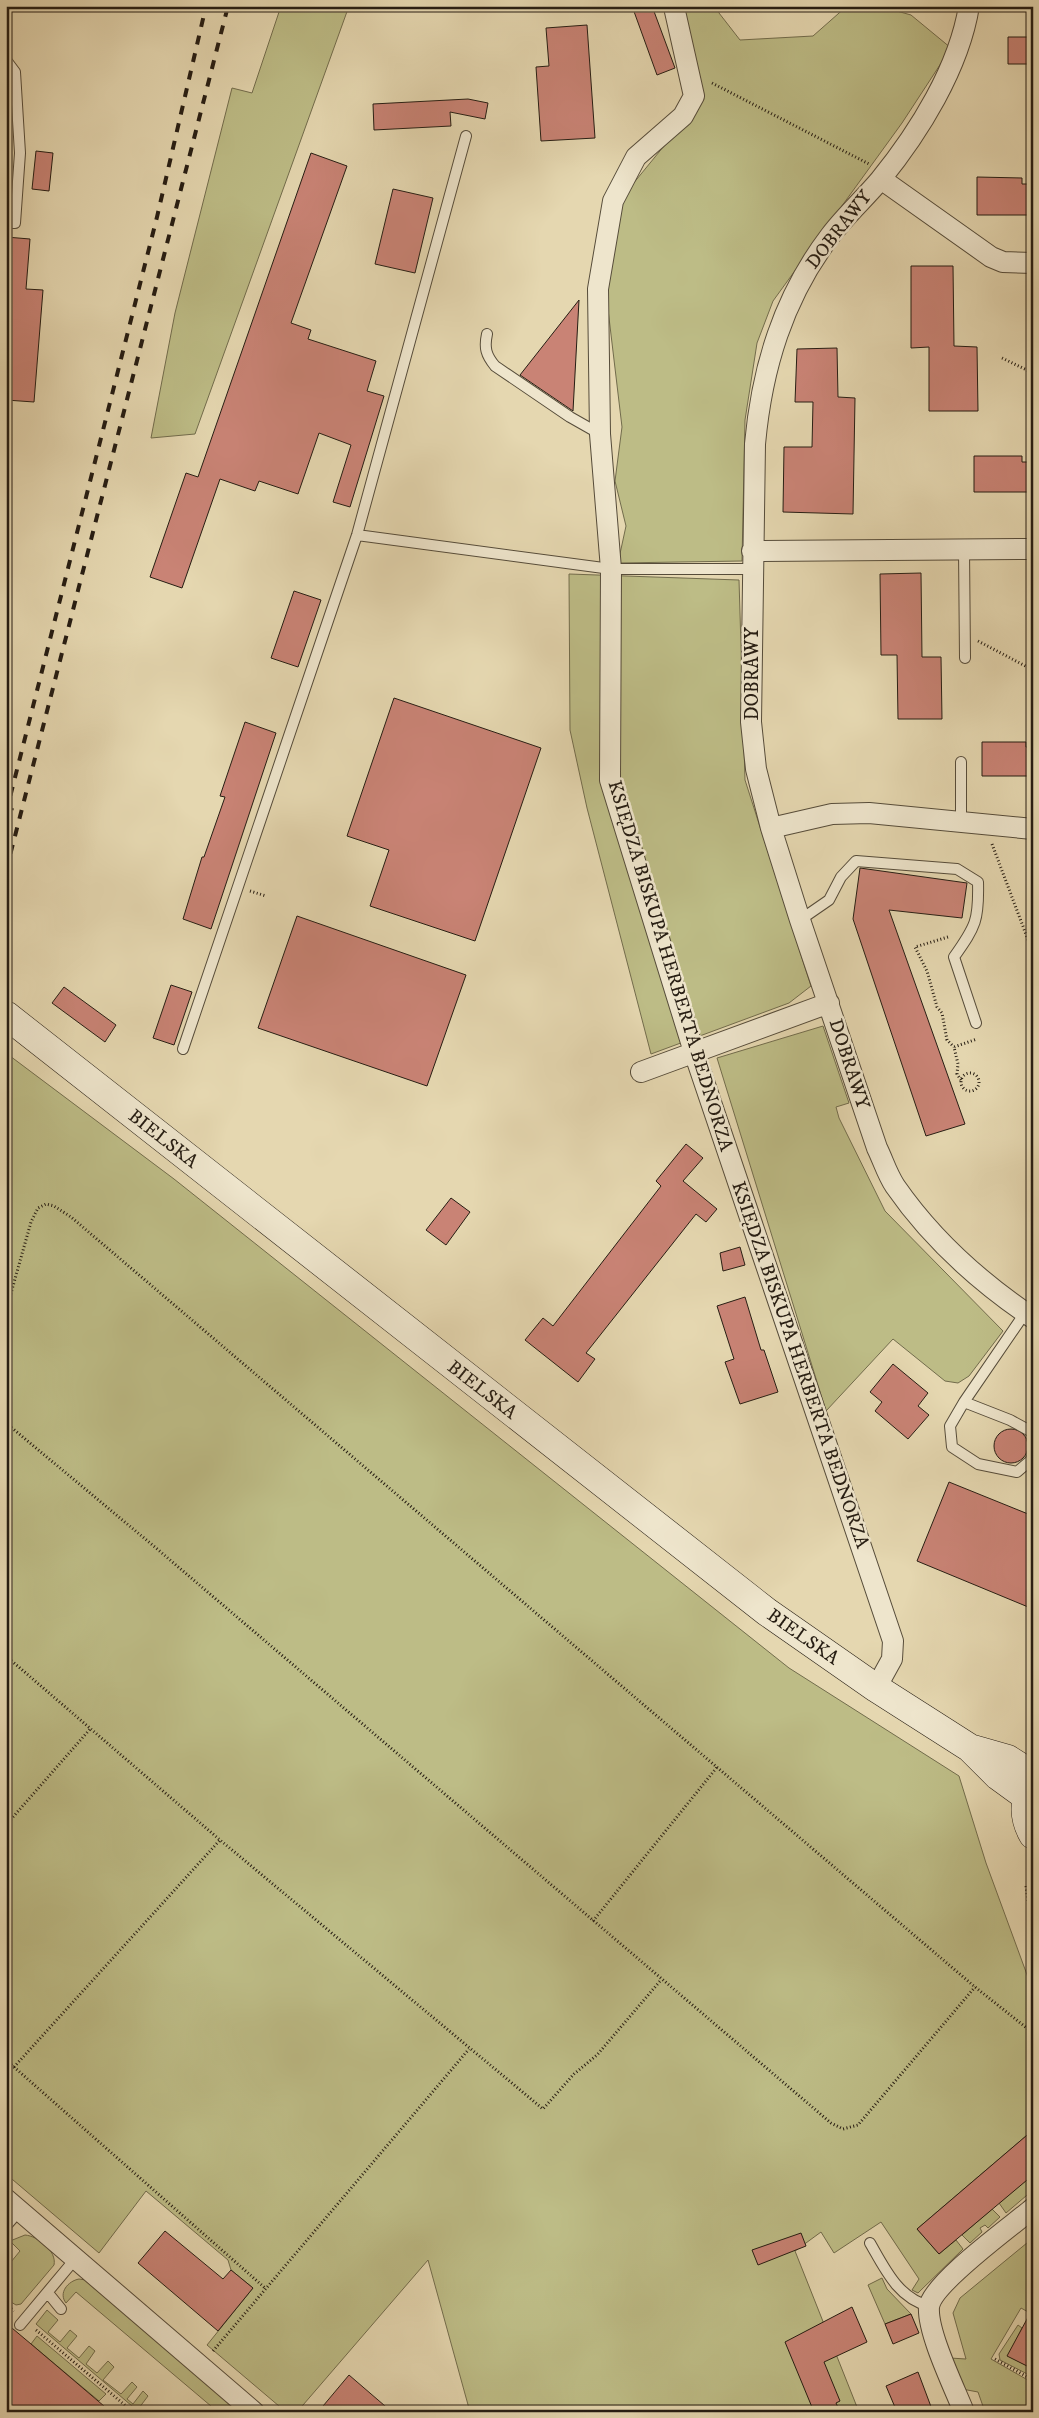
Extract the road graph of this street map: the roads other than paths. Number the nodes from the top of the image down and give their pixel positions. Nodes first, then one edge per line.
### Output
1 (674, 6) edge
2 (969, 6) edge
3 (6, 60) edge
4 (466, 136) dead end
5 (880, 179) junction
6 (6, 222) edge
7 (1033, 263) edge
8 (487, 334) dead end
9 (600, 434) junction
10 (357, 534) junction
11 (1033, 549) edge
12 (964, 550) junction
13 (752, 560) junction
14 (611, 569) junction
15 (965, 658) dead end
16 (961, 762) dead end
17 (960, 822) junction
18 (771, 828) junction
19 (1033, 830) edge
20 (800, 920) junction
21 (829, 1003) junction
22 (6, 1015) edge
23 (976, 1023) road end
24 (183, 1049) dead end
25 (694, 1052) junction
26 (641, 1072) dead end
27 (1030, 1311) edge
28 (964, 1402) junction
29 (1033, 1435) edge
30 (1033, 1454) edge
31 (876, 1688) junction
32 (1031, 1786) edge
33 (1033, 1835) edge
34 (13, 2205) edge
35 (1033, 2208) edge
36 (6, 2226) edge
37 (870, 2243) dead end
38 (76, 2258) junction
39 (48, 2292) junction
40 (929, 2306) junction
41 (61, 2309) dead end
42 (22, 2323) road end
43 (254, 2412) edge
44 (964, 2412) edge

1 - 9 street, KSIĘDZA BISKUPA HERBERTA BEDNORZA
2 - 5 street, DOBRAWY
3 - 6 lane
4 - 10 lane
5 - 7 street
5 - 13 street, DOBRAWY
8 - 9 lane
9 - 14 street, KSIĘDZA BISKUPA HERBERTA BEDNORZA
10 - 14 lane
10 - 24 lane
11 - 12 street
12 - 13 street
12 - 15 lane
13 - 14 lane
13 - 18 street, DOBRAWY
14 - 25 street, KSIĘDZA BISKUPA HERBERTA BEDNORZA
16 - 17 lane
17 - 18 street
17 - 19 street
18 - 20 street, DOBRAWY
20 - 21 street, DOBRAWY
20 - 23 lane
21 - 25 street
21 - 27 street, DOBRAWY
22 - 31 main road, BIELSKA
25 - 26 street
25 - 31 street, KSIĘDZA BISKUPA HERBERTA BEDNORZA
27 - 28 lane
28 - 29 lane
28 - 30 lane
31 - 32 main road, BIELSKA
32 - 33 main road
34 - 36 lane
34 - 38 street
35 - 40 street
37 - 40 lane
38 - 39 lane
38 - 43 street
39 - 41 lane
39 - 42 lane
40 - 44 street

